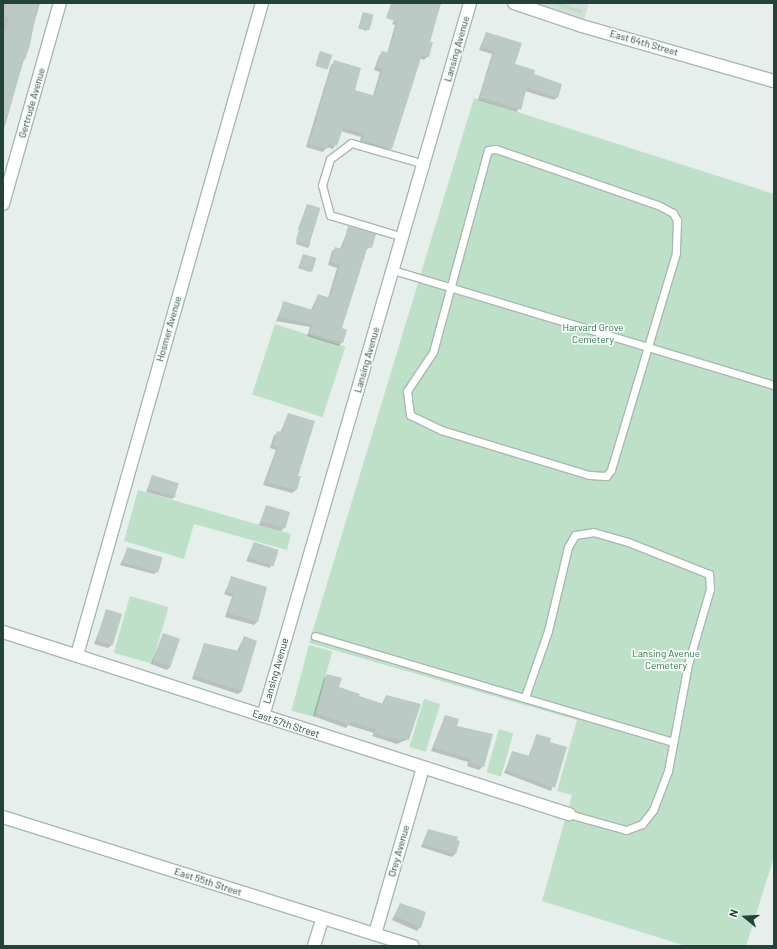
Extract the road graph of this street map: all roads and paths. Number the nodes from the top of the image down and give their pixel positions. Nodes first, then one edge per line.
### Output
1 (60, 3) edge
2 (262, 3) edge
3 (470, 3) edge
4 (514, 3) edge
5 (774, 81) edge
6 (424, 164) junction
7 (3, 204) edge
8 (403, 237) junction
9 (393, 270) junction
10 (451, 287) junction
11 (649, 348) junction
12 (774, 385) edge
13 (3, 632) edge
14 (315, 636) dead end
15 (77, 655) junction
16 (525, 697) junction
17 (263, 716) junction
18 (673, 742) junction
19 (423, 768) junction
20 (568, 814) joint
21 (3, 817) edge
22 (322, 919) junction
23 (375, 934) junction
24 (314, 946) edge
25 (413, 946) edge

1 - 7 street, Gertrude Avenue
2 - 15 street, Hosmer Avenue
3 - 6 street, Lansing Avenue
4 - 5 street, East 64th Street
6 - 8 street, Lansing Avenue
6 - 8 lane
8 - 9 street, Lansing Avenue
9 - 10 lane
9 - 17 street, Lansing Avenue
10 - 11 lane
10 - 11 lane
10 - 11 lane
11 - 12 lane
13 - 15 street, East 57th Street
14 - 16 lane
15 - 17 street, East 57th Street
16 - 18 lane
16 - 18 lane
17 - 19 street, East 57th Street
18 - 20 lane
19 - 20 street, East 57th Street
19 - 23 street, Orey Avenue
21 - 22 street, East 55th Street
22 - 23 street, East 55th Street
22 - 24 street
23 - 25 street, East 55th Street

